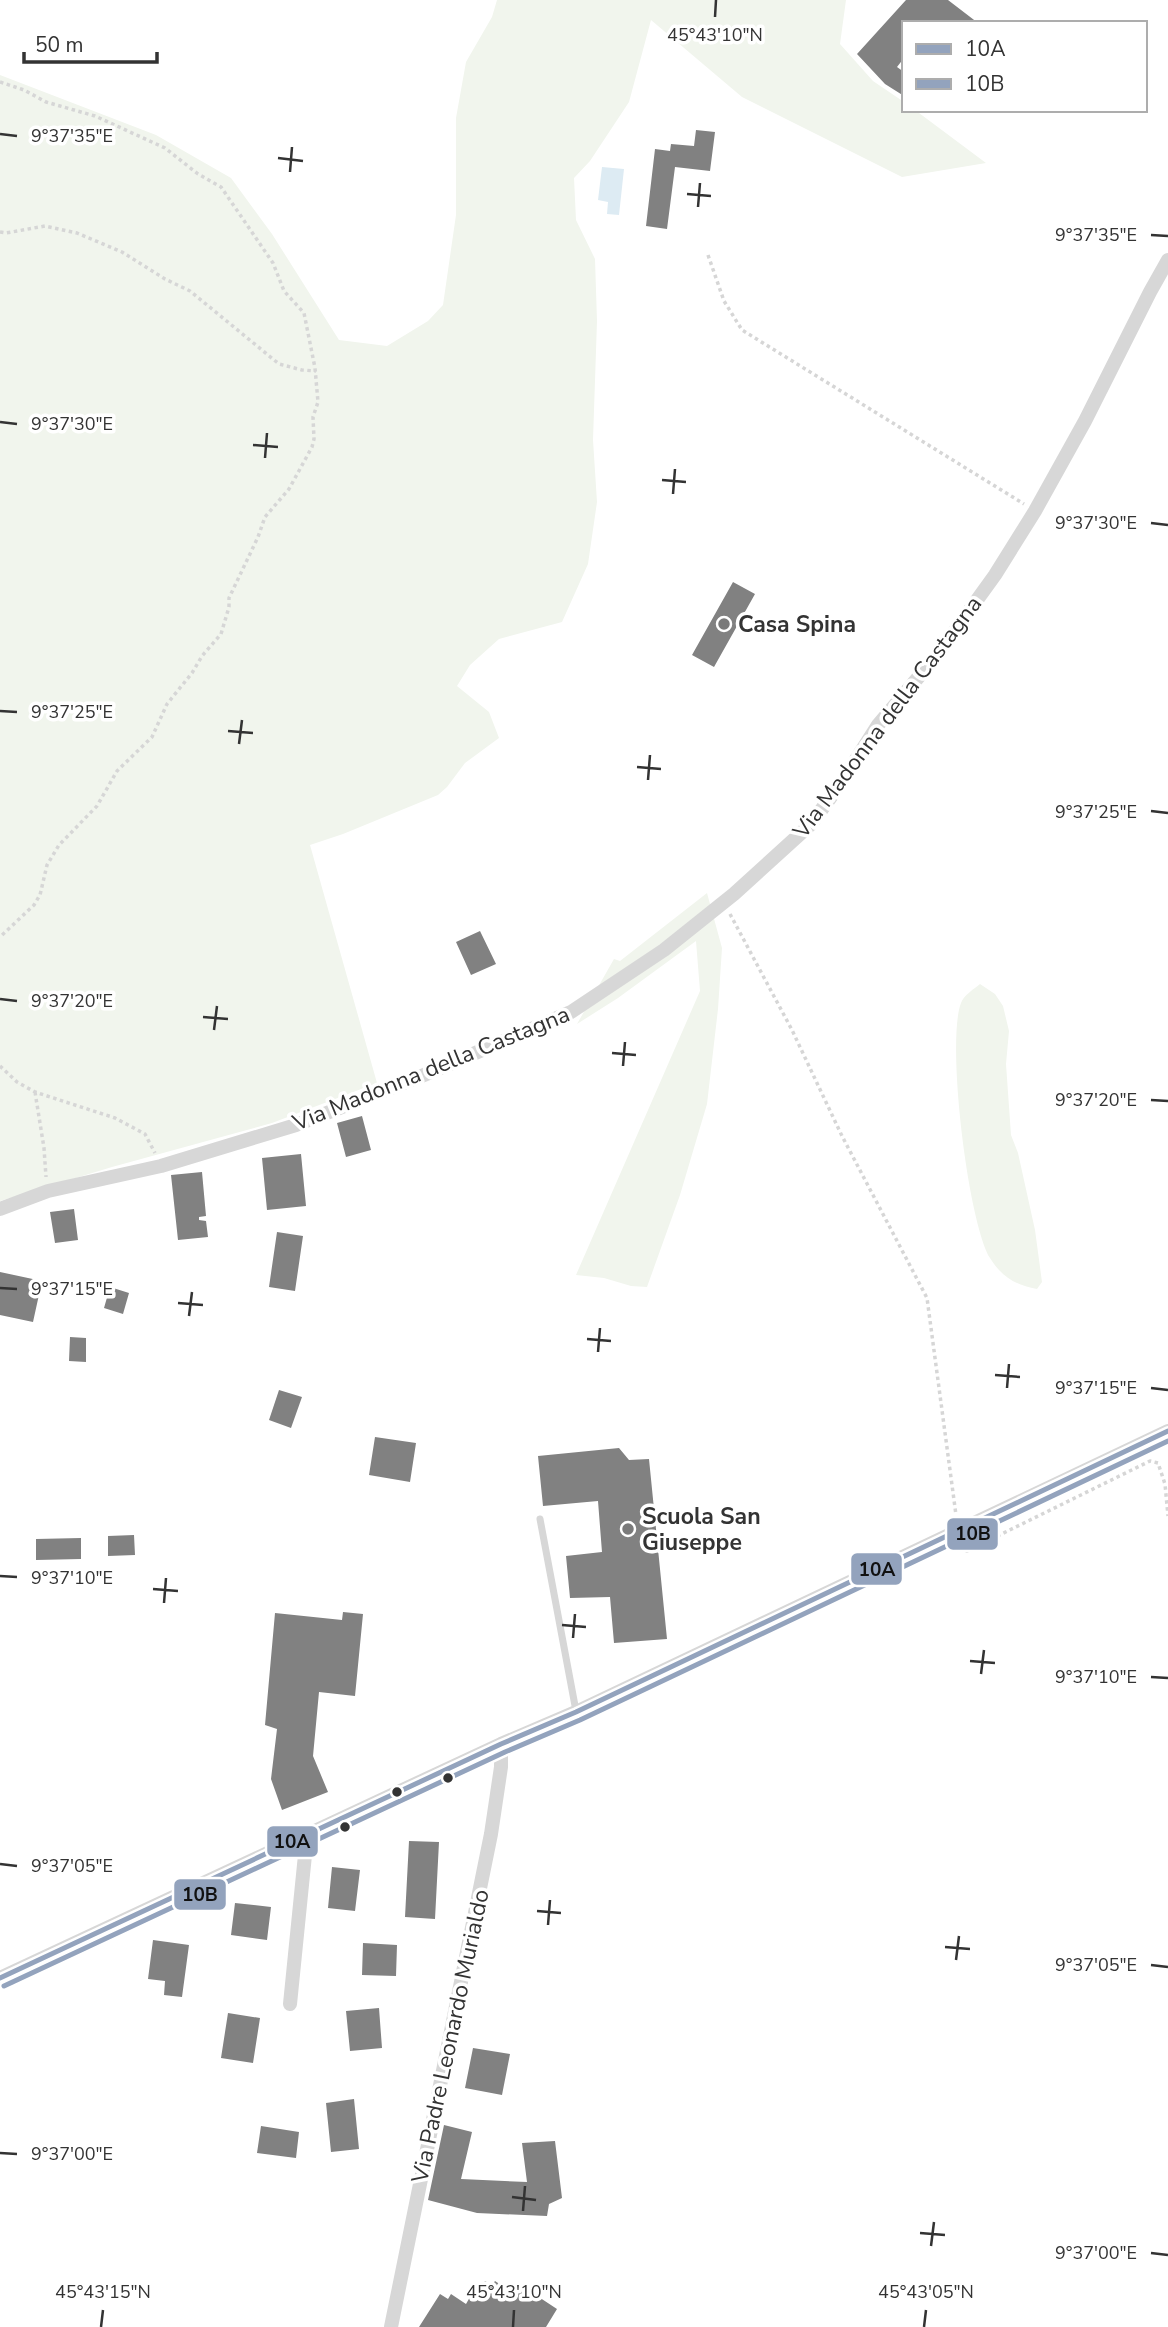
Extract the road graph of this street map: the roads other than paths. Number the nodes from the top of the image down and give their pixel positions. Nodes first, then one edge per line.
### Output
1 (1168, 260) edge
2 (0, 1209) edge
3 (1168, 1431) edge
4 (540, 1520) dead end
5 (576, 1712) junction
6 (501, 1744) junction
7 (307, 1835) junction
8 (0, 1978) edge
9 (290, 2004) dead end
10 (391, 2327) edge

1 - 2 street, Via Madonna della Castagna
3 - 5 street
4 - 5 lane
5 - 6 street
6 - 7 street
6 - 10 street, Via Padre Leonardo Murialdo
7 - 8 street
7 - 9 street

